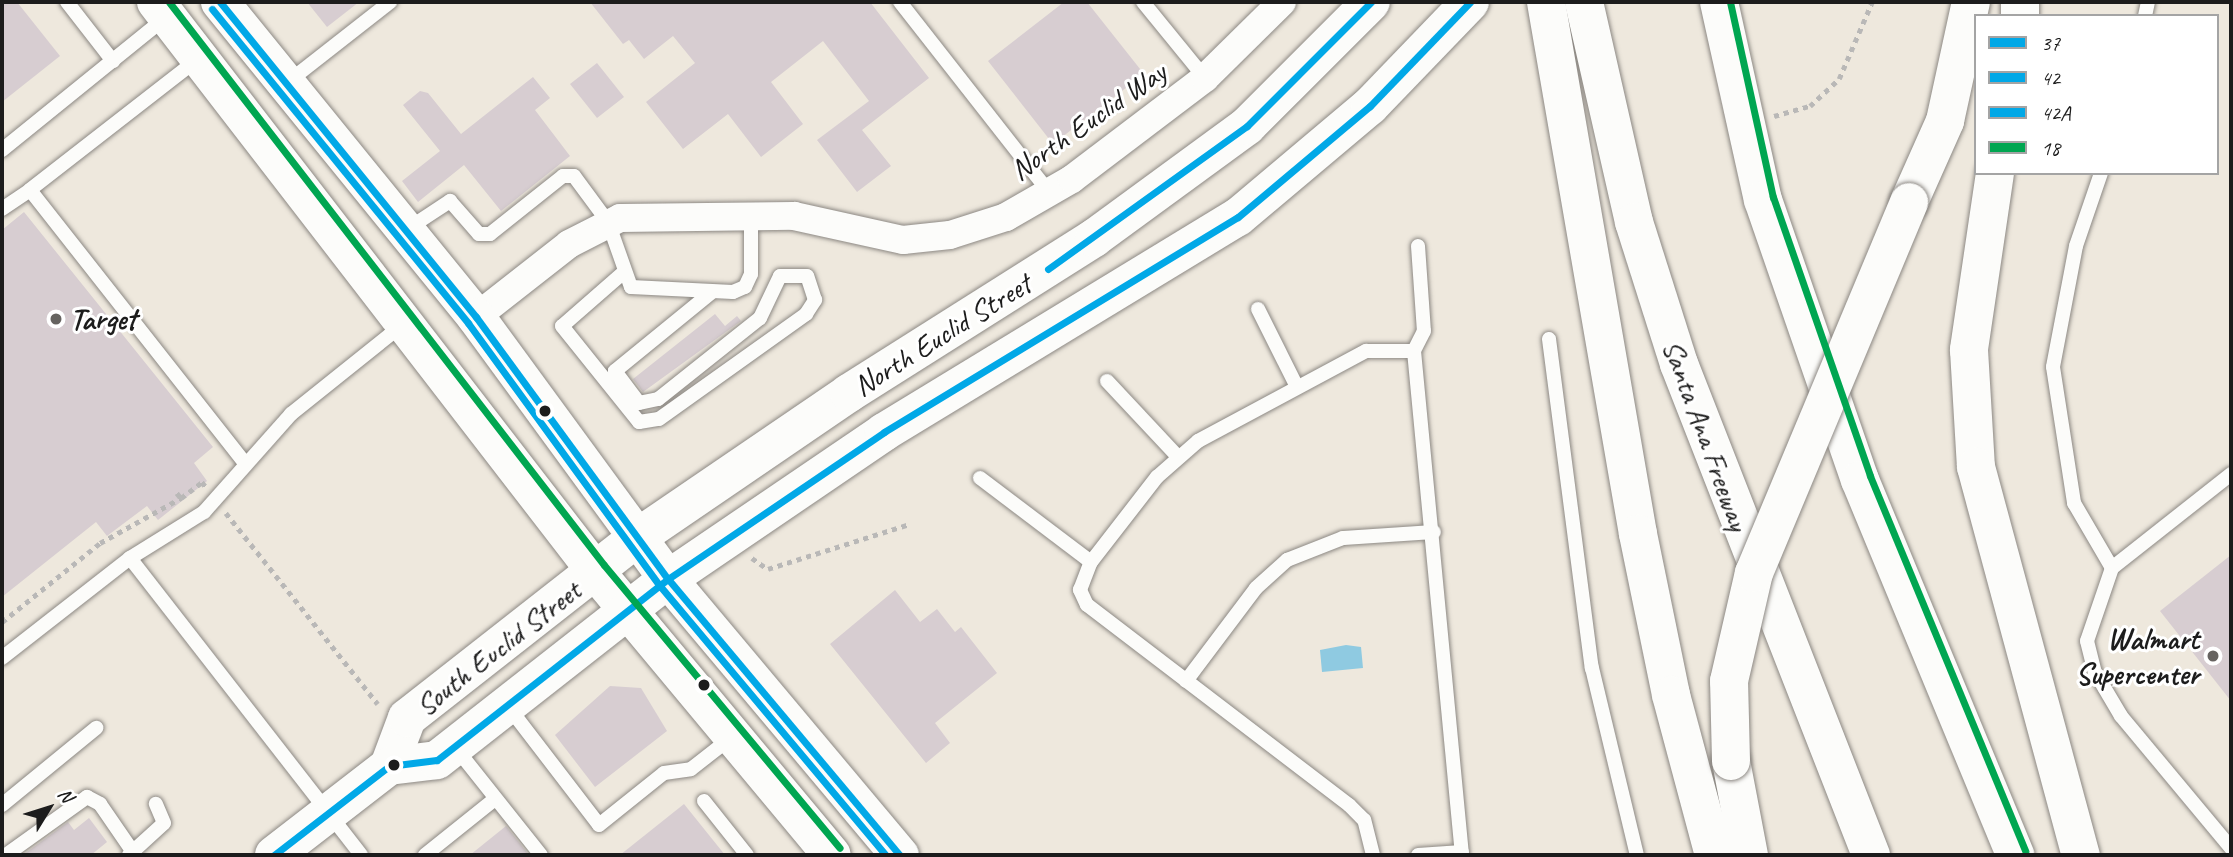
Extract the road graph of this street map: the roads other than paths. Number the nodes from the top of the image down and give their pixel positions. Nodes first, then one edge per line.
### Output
1 (67, 2) edge
2 (220, 2) edge
3 (390, 2) edge
4 (900, 2) edge
5 (1143, 2) edge
6 (1282, 2) edge
7 (1371, 2) edge
8 (1470, 2) edge
9 (1546, 2) edge
10 (1584, 2) edge
11 (1719, 2) edge
12 (1971, 2) edge
13 (161, 9) edge
14 (199, 58) junction
15 (113, 61) junction
16 (1205, 78) junction
17 (285, 85) junction
18 (2, 150) edge
19 (1995, 175) edge
20 (2100, 175) edge
21 (30, 190) junction
22 (1050, 193) junction
23 (2, 209) edge
24 (751, 214) junction
25 (608, 222) junction
26 (402, 233) junction
27 (1418, 246) dead end
28 (624, 272) junction
29 (712, 292) junction
30 (1258, 309) dead end
31 (476, 317) junction
32 (404, 324) junction
33 (1549, 340) dead end
34 (1413, 351) junction
35 (1107, 381) dead end
36 (1296, 385) junction
37 (1178, 457) junction
38 (244, 462) junction
39 (2231, 474) edge
40 (980, 478) dead end
41 (1434, 532) junction
42 (638, 537) junction
43 (130, 558) junction
44 (1091, 562) junction
45 (2112, 568) junction
46 (596, 572) junction
47 (668, 579) junction
48 (628, 612) junction
49 (2, 658) edge
50 (1186, 681) junction
51 (507, 705) junction
52 (96, 728) dead end
53 (733, 737) junction
54 (454, 746) junction
55 (389, 765) junction
56 (495, 799) junction
57 (704, 801) dead end
58 (156, 804) dead end
59 (2, 805) edge
60 (329, 812) junction
61 (2231, 848) edge
62 (823, 852) edge
63 (1462, 853) edge
64 (131, 854) edge
65 (6, 855) edge
66 (274, 855) edge
67 (361, 855) edge
68 (425, 855) edge
69 (541, 855) edge
70 (747, 855) edge
71 (900, 855) edge
72 (1373, 855) edge
73 (1418, 855) edge
74 (1637, 855) edge
75 (1714, 855) edge
76 (1749, 855) edge
77 (1871, 855) edge
78 (2015, 855) edge
79 (2081, 855) edge

1 - 15 lane
2 - 17 main road
3 - 17 lane
4 - 22 lane
5 - 16 lane
6 - 16 street, North Euclid Way
7 - 42 main road, North Euclid Street
8 - 47 main road, North Euclid Street
9 - 75 main road
10 - 77 main road, Santa Ana Freeway
11 - 78 main road
12 - 76 main road, bridge
13 - 14 main road
13 - 15 lane
14 - 21 lane
14 - 32 main road
15 - 18 lane
16 - 22 street, North Euclid Way
17 - 26 main road
19 - 79 main road
20 - 45 lane
21 - 23 lane
21 - 38 lane
22 - 24 street, North Euclid Way
24 - 25 street, North Euclid Way
24 - 29 lane
25 - 26 lane
25 - 28 lane
25 - 31 street, North Euclid Way
26 - 31 main road
27 - 34 lane
28 - 29 lane
28 - 29 lane
30 - 36 lane
31 - 42 main road
32 - 38 lane
32 - 46 main road
33 - 74 lane
34 - 36 lane
34 - 41 lane
35 - 37 lane
36 - 37 lane
37 - 44 lane
38 - 43 lane
39 - 45 lane
40 - 44 lane
41 - 50 lane
41 - 63 lane
42 - 46 main road, North Euclid Street
42 - 47 main road
43 - 49 lane
43 - 60 lane
44 - 50 lane
45 - 61 lane
46 - 48 main road
46 - 55 main road, South Euclid Street
47 - 48 main road, South Euclid Street
47 - 71 main road
48 - 51 main road, South Euclid Street
48 - 53 main road
50 - 72 lane
51 - 53 lane
51 - 54 main road, South Euclid Street
52 - 59 lane
53 - 62 main road
54 - 55 main road, South Euclid Street
54 - 56 lane
55 - 60 main road
56 - 68 lane
56 - 69 lane
57 - 70 lane
58 - 64 lane
60 - 66 main road
60 - 67 lane
63 - 73 lane
64 - 65 lane

